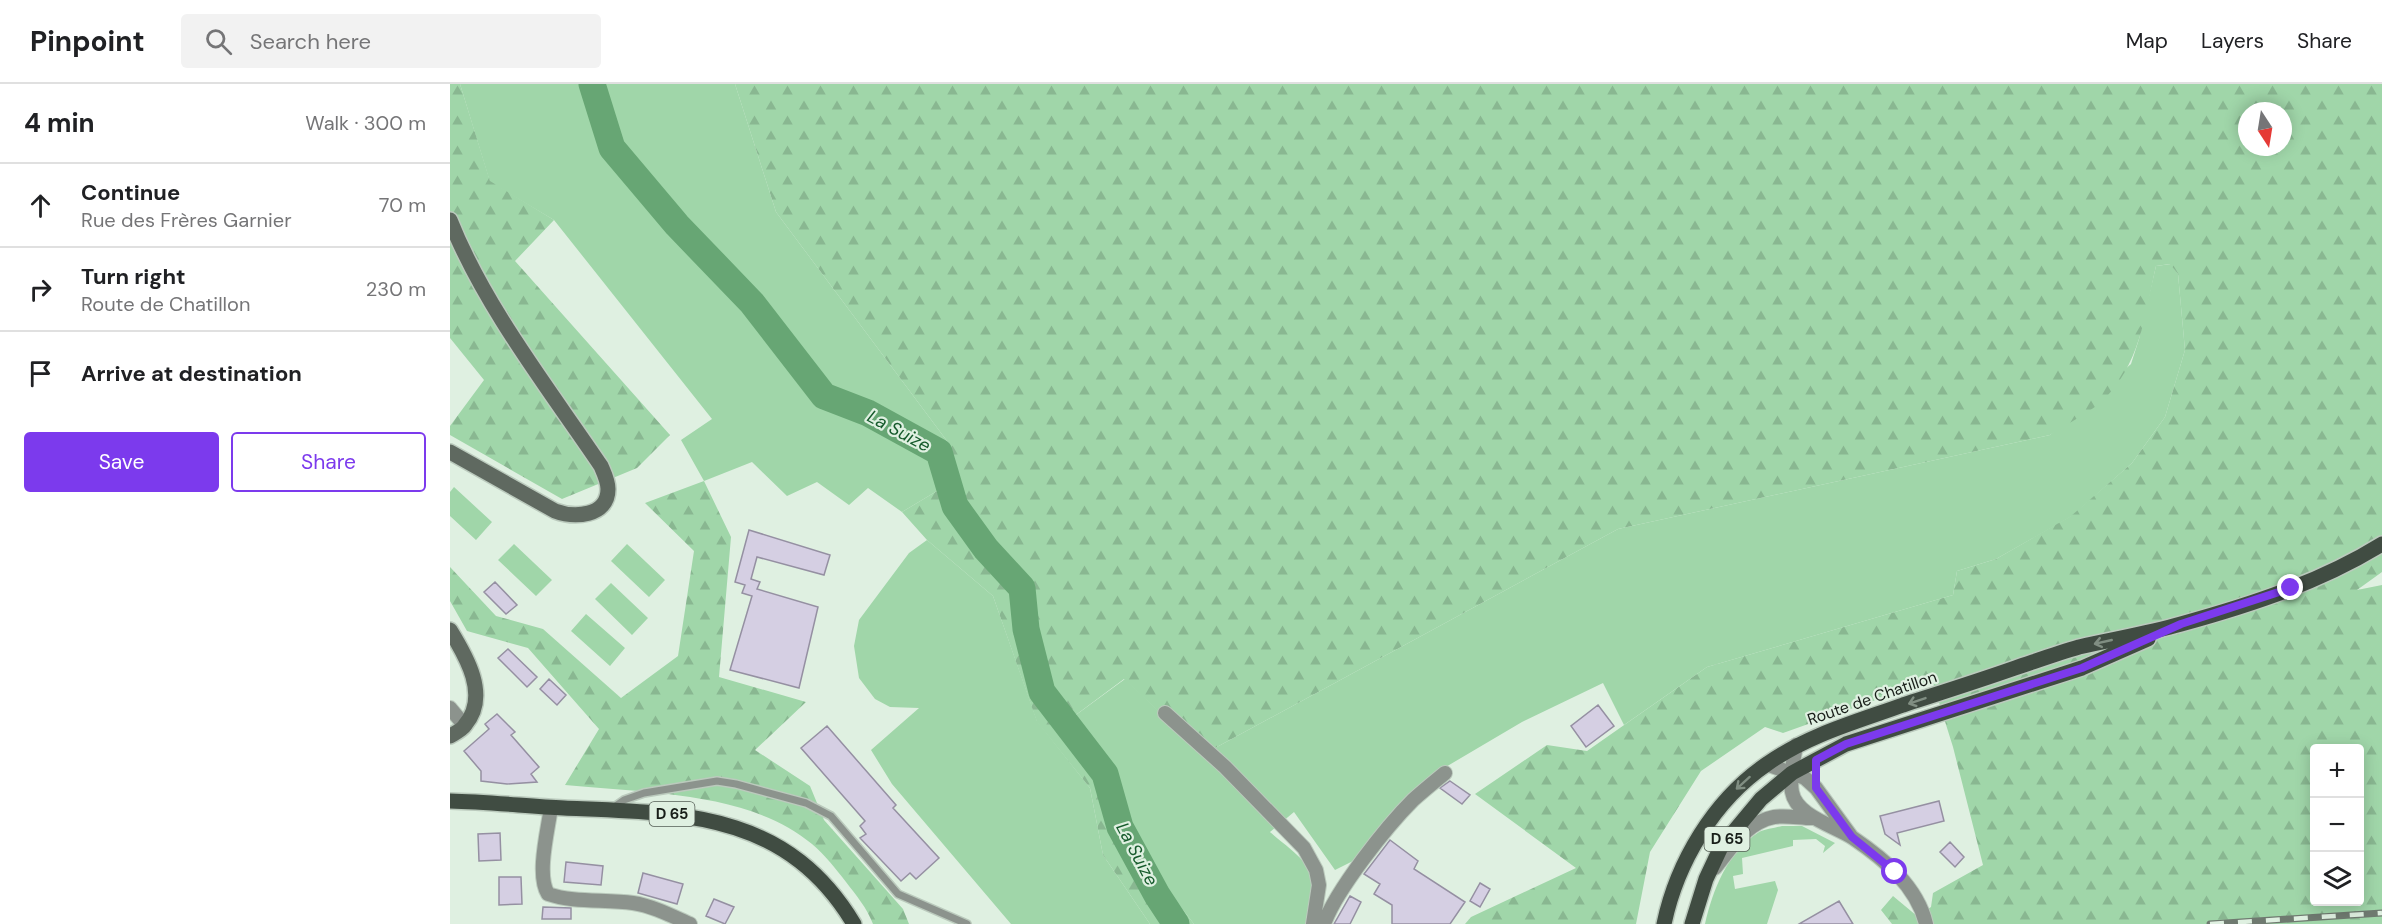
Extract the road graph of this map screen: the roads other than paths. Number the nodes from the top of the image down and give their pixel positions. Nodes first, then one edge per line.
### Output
1 (450, 220) edge
2 (450, 452) edge
3 (2382, 544) edge
4 (2181, 624) junction
5 (450, 630) edge
6 (450, 708) edge
7 (1165, 713) dead end
8 (465, 726) junction
9 (450, 736) edge
10 (1796, 745) junction
11 (1816, 760) junction
12 (1766, 764) junction
13 (1445, 773) dead end
14 (1792, 773) junction
15 (1816, 788) junction
16 (450, 801) edge
17 (551, 807) junction
18 (609, 810) junction
19 (1812, 818) junction
20 (1852, 837) junction
21 (1706, 879) junction
22 (690, 924) edge
23 (854, 924) edge
24 (967, 924) edge
25 (1313, 924) edge
26 (1324, 924) edge
27 (1664, 924) edge
28 (1692, 924) edge
29 (1926, 924) edge

1 - 2 main road
3 - 4 main road, Route de Chatillon / D 65
4 -> 10 main road, Route de Chatillon / D 65
4 - 11 main road, Route de Chatillon / D 65
5 - 8 main road
6 - 8 street
7 - 25 street
8 - 9 main road
10 - 12 main road, Route de Chatillon / D 65
10 - 14 street
11 - 14 main road, Route de Chatillon / D 65
11 - 15 street
12 - 14 street
12 -> 27 main road, Route de Chatillon / D 65
13 - 26 street
14 - 15 street
14 - 19 street
14 - 21 main road, Route de Chatillon / D 65
15 - 20 street
16 - 17 main road, D 65
17 - 18 main road, D 65
17 - 22 street
18 - 23 main road, D 65
18 - 24 lane
19 - 20 street
19 - 21 street
20 - 29 street
21 - 28 main road, Route de Chatillon / D 65

